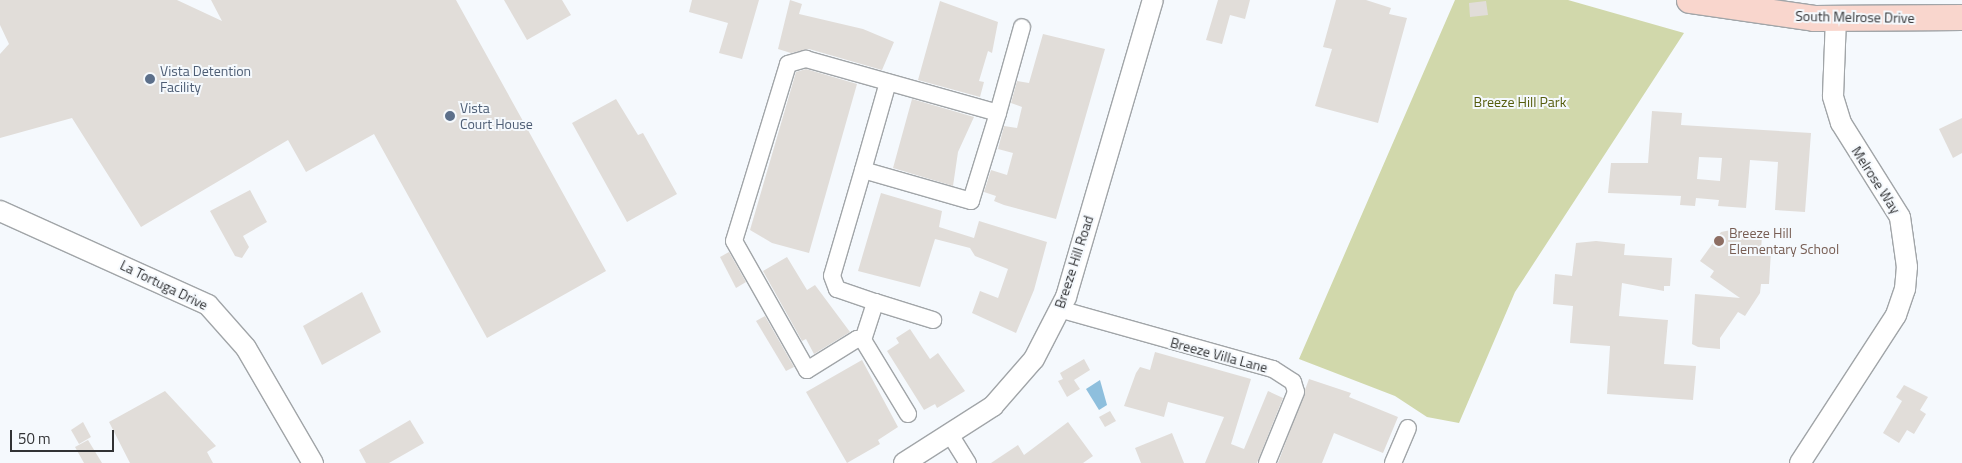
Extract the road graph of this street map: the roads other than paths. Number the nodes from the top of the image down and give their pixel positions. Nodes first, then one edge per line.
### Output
1 (1153, 0) edge
2 (1689, 0) edge
3 (1962, 17) edge
4 (1836, 19) junction
5 (1022, 26) dead end
6 (888, 82) junction
7 (998, 112) junction
8 (863, 170) junction
9 (0, 211) edge
10 (874, 302) junction
11 (1059, 309) junction
12 (934, 320) dead end
13 (863, 340) junction
14 (908, 414) dead end
15 (1408, 428) dead end
16 (951, 436) junction
17 (314, 463) edge
18 (904, 463) edge
19 (968, 463) edge
20 (1267, 463) edge
21 (1393, 463) edge
22 (1800, 463) edge

1 - 11 street, Breeze Hill Road
2 - 4 main road, South Melrose Drive
3 - 4 main road, South Melrose Drive
4 - 22 street, Melrose Way
5 - 7 street
6 - 7 street
6 - 8 street
6 - 13 street
7 - 8 street
8 - 10 street
9 - 17 street, La Tortuga Drive
10 - 12 street
10 - 13 street
11 - 16 street, Breeze Hill Road
11 - 20 street, Breeze Villa Lane
13 - 14 street
15 - 21 street
16 - 18 street, Breeze Hill Road
16 - 19 street

